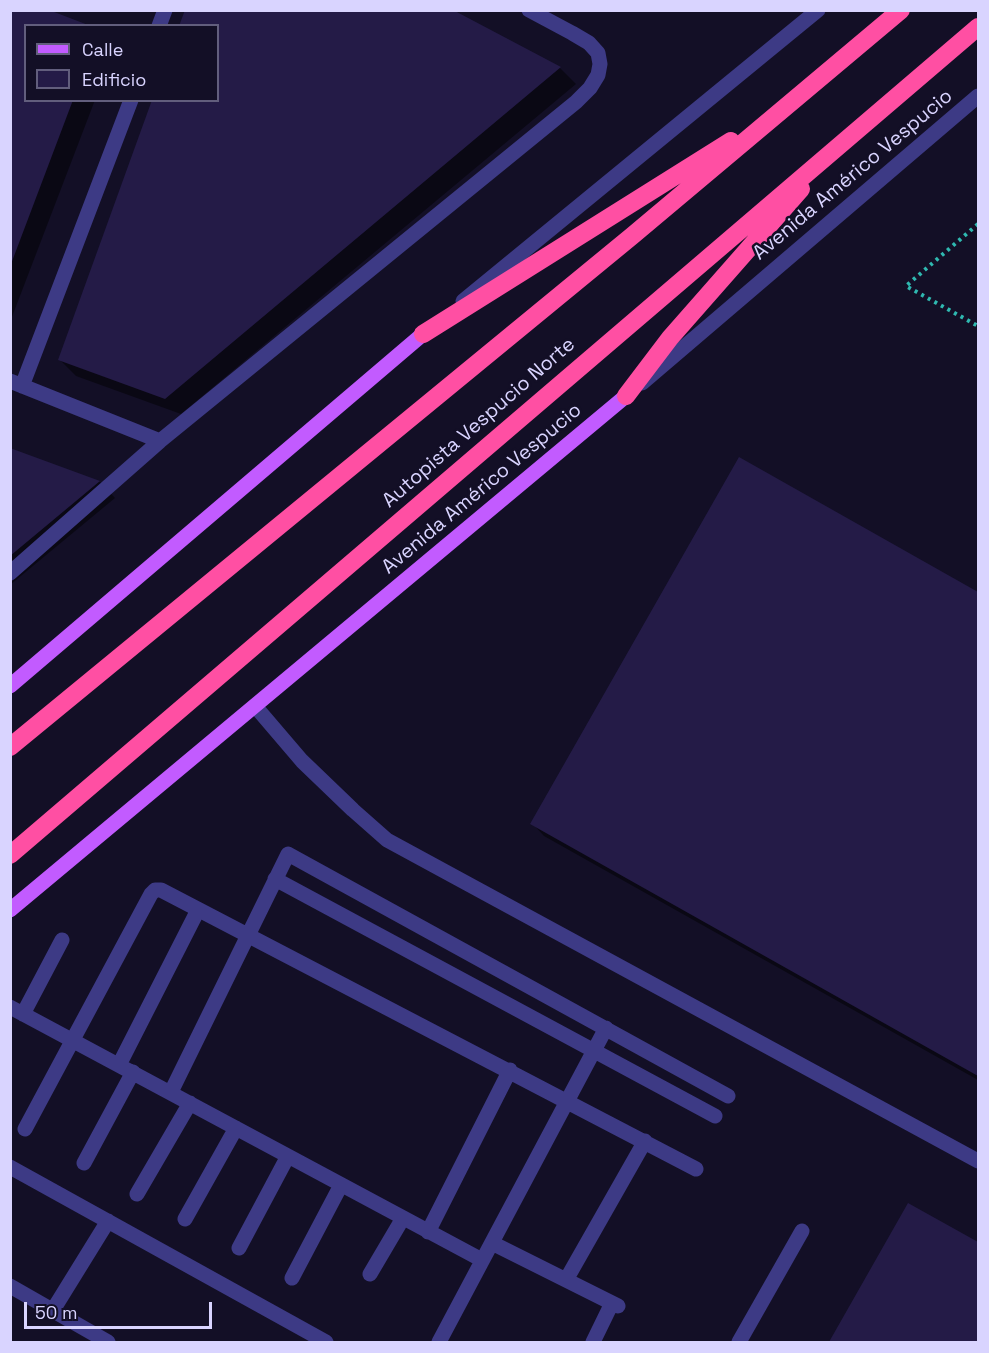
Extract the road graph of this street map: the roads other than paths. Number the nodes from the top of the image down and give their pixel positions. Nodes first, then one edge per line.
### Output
1 (529, 10) edge
2 (818, 10) edge
3 (901, 10) edge
4 (978, 27) edge
5 (978, 96) edge
6 (130, 102) edge
7 (791, 104) junction
8 (830, 152) junction
9 (423, 334) junction
10 (16, 383) edge
11 (626, 396) junction
12 (160, 441) junction
13 (10, 573) edge
14 (10, 686) edge
15 (255, 706) junction
16 (10, 747) edge
17 (10, 855) edge
18 (275, 879) junction
19 (10, 910) edge
20 (198, 910) junction
21 (249, 935) junction
22 (62, 940) dead end
23 (15, 1013) edge
24 (606, 1028) junction
25 (73, 1040) junction
26 (594, 1051) junction
27 (126, 1069) junction
28 (510, 1070) junction
29 (171, 1092) junction
30 (728, 1096) dead end
31 (567, 1100) junction
32 (190, 1103) junction
33 (715, 1116) dead end
34 (236, 1128) junction
35 (25, 1129) dead end
36 (645, 1142) junction
37 (288, 1156) junction
38 (978, 1161) edge
39 (84, 1163) dead end
40 (10, 1167) edge
41 (696, 1168) dead end
42 (341, 1185) junction
43 (137, 1194) dead end
44 (403, 1218) junction
45 (185, 1220) dead end
46 (108, 1221) junction
47 (802, 1231) dead end
48 (428, 1232) junction
49 (492, 1243) junction
50 (239, 1248) dead end
51 (482, 1260) junction
52 (370, 1274) dead end
53 (292, 1278) dead end
54 (566, 1280) junction
55 (10, 1286) edge
56 (53, 1310) junction
57 (108, 1342) edge
58 (326, 1342) edge
59 (439, 1342) edge
60 (593, 1342) edge
61 (739, 1342) edge

1 - 12 street
2 - 9 street
3 - 7 highway
4 - 8 highway, Autopista Vespucio Norte
5 - 11 street, Avenida Américo Vespucio
6 - 10 street
7 - 9 highway
7 - 16 highway
8 - 11 highway
8 - 17 highway, Autopista Vespucio Norte
9 - 14 main road
10 - 12 street
11 - 15 main road, Avenida Américo Vespucio
12 - 13 street
15 - 19 main road, Avenida Américo Vespucio
15 - 38 street
18 - 21 street
18 - 24 street
18 - 26 street
20 - 21 street
20 - 25 street
20 - 27 street
21 - 28 street
21 - 29 street
22 - 23 street
23 - 25 street
24 - 26 street
24 - 30 street
25 - 27 street
25 - 35 street
26 - 31 street
26 - 33 street
27 - 29 street
27 - 39 street
28 - 31 street
28 - 48 street
29 - 32 street
31 - 36 street
31 - 49 street
32 - 34 street
32 - 43 street
34 - 37 street
34 - 45 street
36 - 41 street
36 - 54 street
37 - 42 street
37 - 50 street
40 - 46 street
42 - 44 street
42 - 53 street
44 - 48 street
44 - 52 street
46 - 56 street
46 - 58 street
47 - 61 street
48 - 51 street
49 - 51 street
49 - 54 street
51 - 59 street
54 - 60 street
55 - 56 street
56 - 57 street

